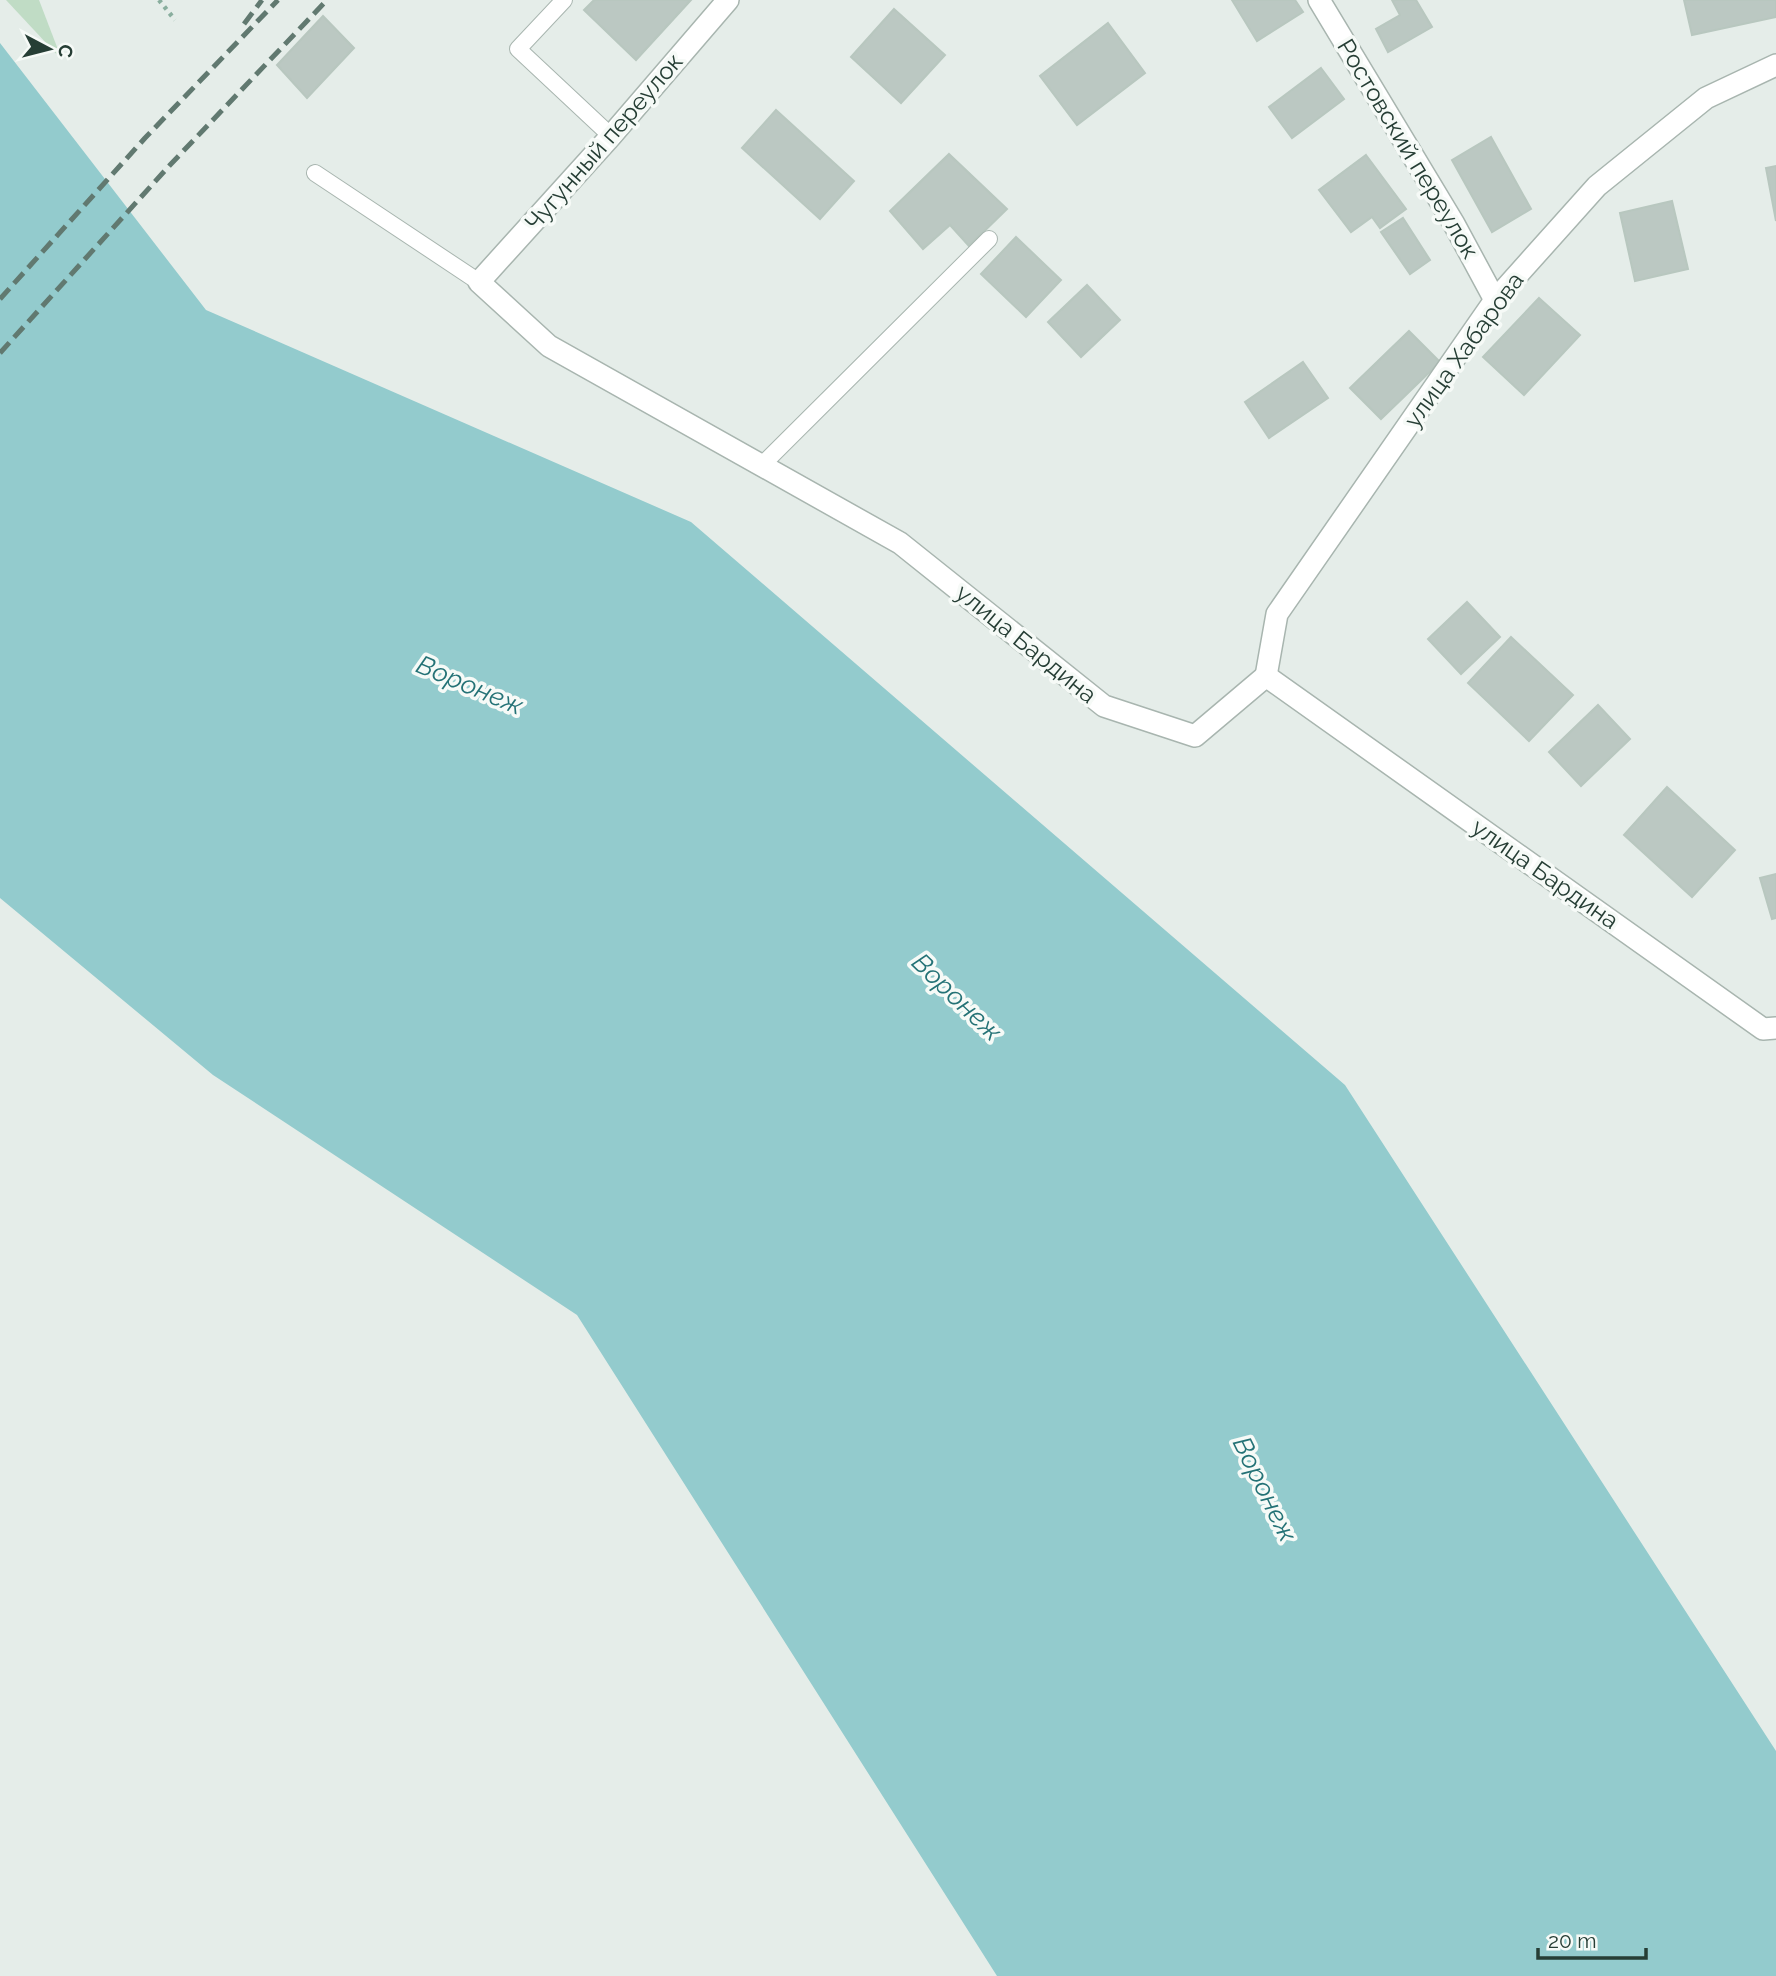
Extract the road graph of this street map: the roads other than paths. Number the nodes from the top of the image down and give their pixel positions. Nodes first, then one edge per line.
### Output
1 (564, 0) edge
2 (728, 0) edge
3 (1320, 0) edge
4 (1776, 65) edge
5 (611, 136) junction
6 (315, 173) dead end
7 (989, 239) dead end
8 (479, 282) junction
9 (1495, 300) junction
10 (762, 465) junction
11 (1266, 676) junction
12 (1776, 1028) edge

1 - 5 lane
2 - 5 street, Чугунный переулок
3 - 9 street, Ростовский переулок
4 - 9 street, улица Хабарова
5 - 8 street, Чугунный переулок
6 - 8 lane
7 - 10 lane
8 - 10 street, улица Бардина
9 - 11 street, улица Хабарова
10 - 11 street, улица Бардина
11 - 12 street, улица Бардина

